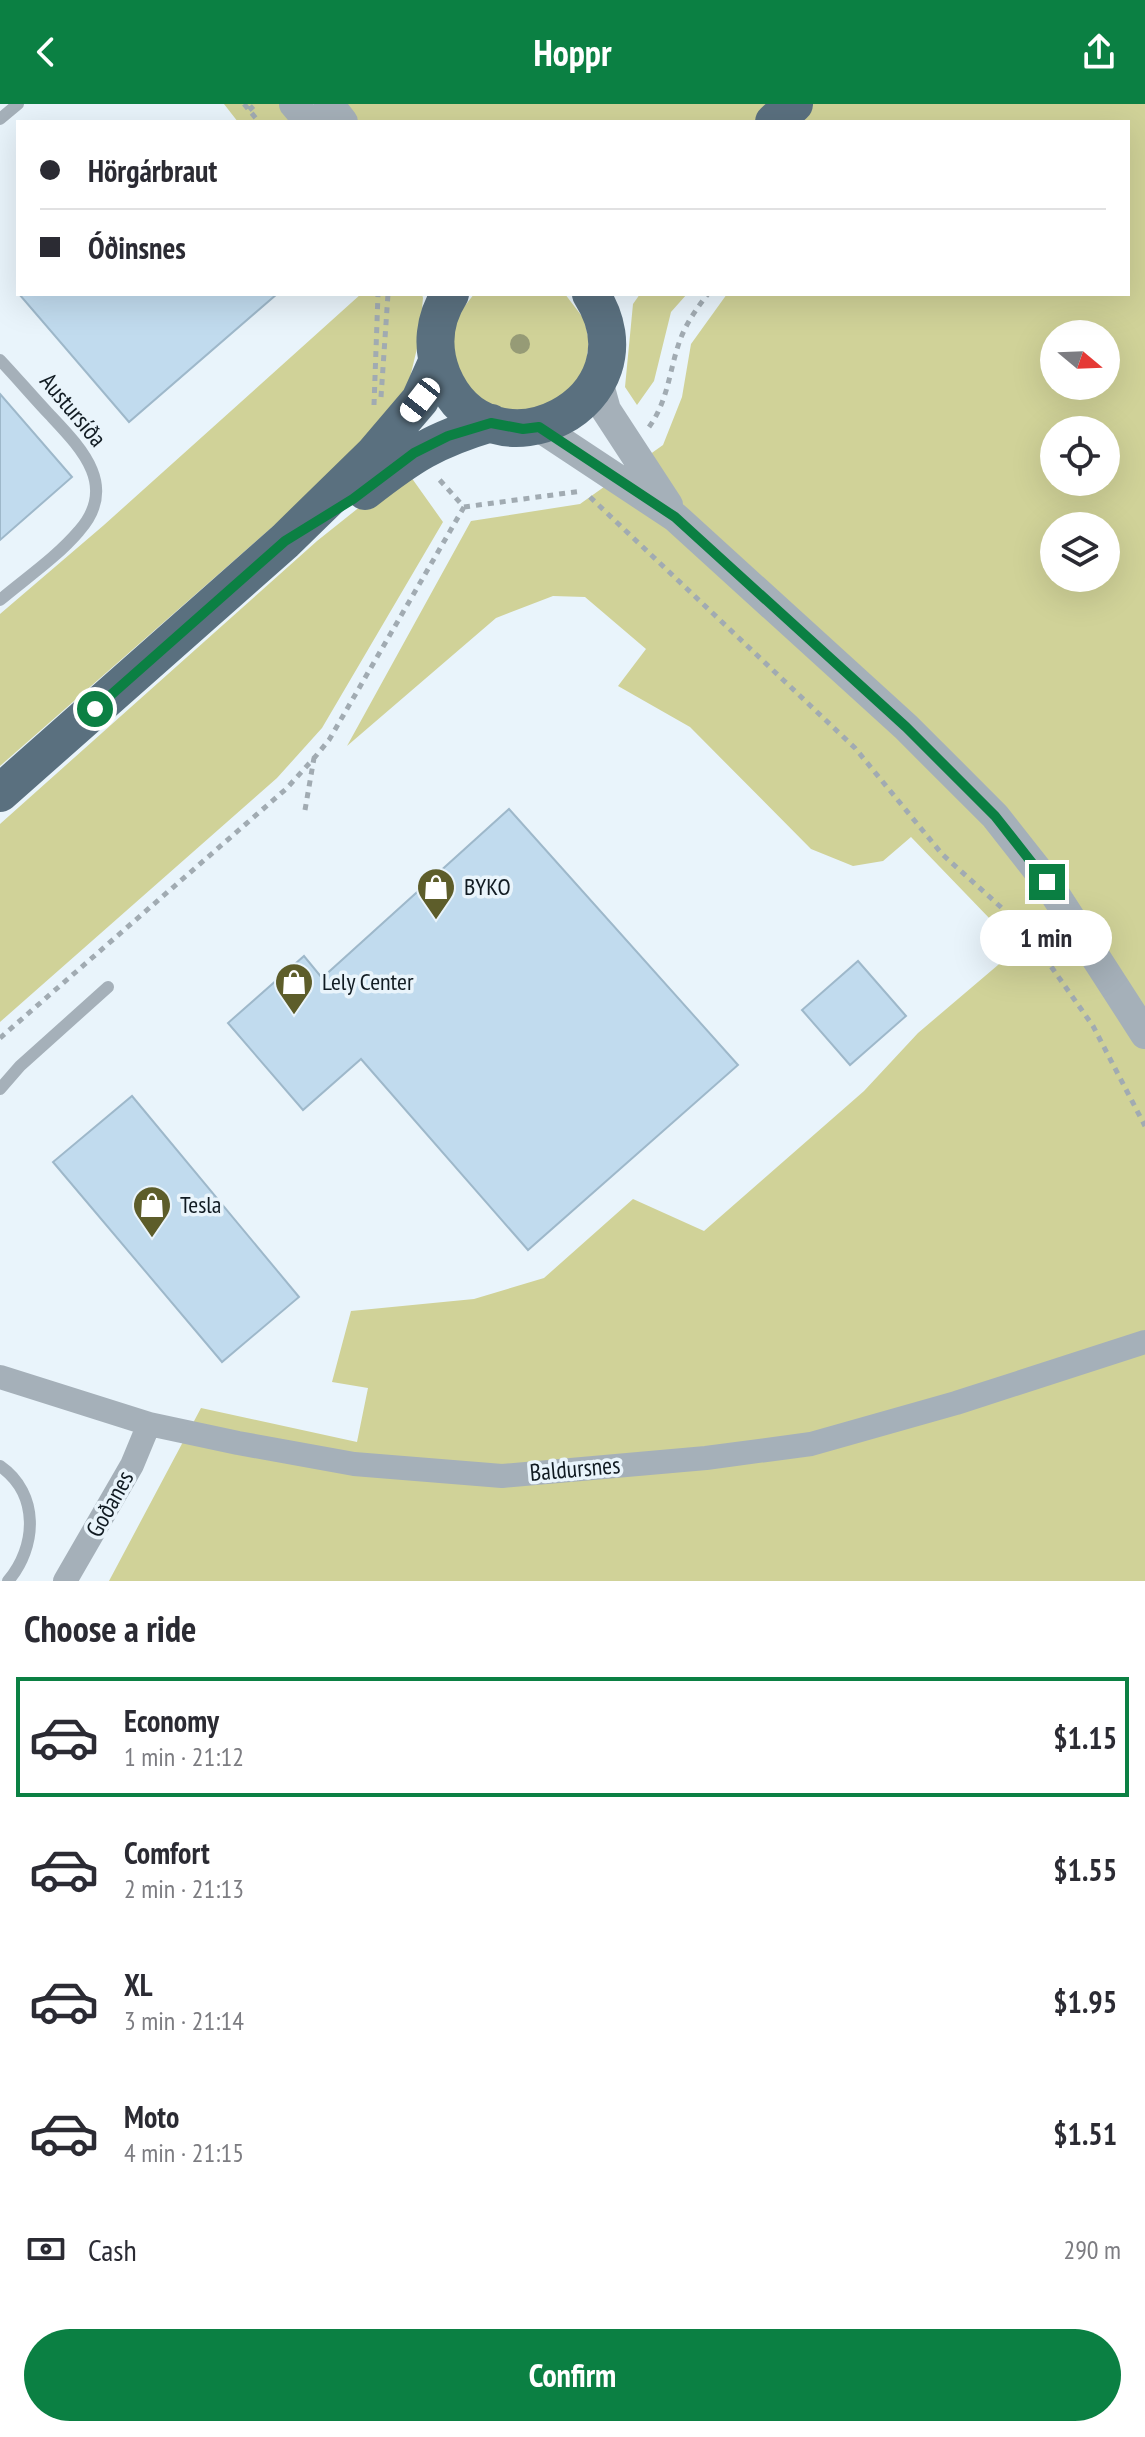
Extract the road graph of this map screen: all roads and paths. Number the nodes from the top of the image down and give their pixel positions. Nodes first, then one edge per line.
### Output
1 (18, 104) edge
2 (244, 104) edge
3 (256, 104) edge
4 (294, 104) edge
5 (329, 104) edge
6 (794, 104) edge
7 (249, 110) junction
8 (0, 119) edge
9 (257, 120) edge
10 (307, 120) edge
11 (341, 120) edge
12 (776, 120) edge
13 (378, 296) edge
14 (388, 296) edge
15 (706, 296) edge
16 (446, 297) edge
17 (605, 305) edge
18 (0, 360) edge
19 (437, 362) junction
20 (598, 381) junction
21 (382, 412) dead end
22 (376, 416) dead end
23 (491, 423) junction
24 (539, 427) junction
25 (648, 428) dead end
26 (433, 473) dead end
27 (464, 507) junction
28 (675, 517) junction
29 (285, 541) junction
30 (0, 600) edge
31 (315, 757) junction
32 (0, 793) edge
33 (305, 810) dead end
34 (108, 987) dead end
35 (1145, 1034) edge
36 (0, 1038) edge
37 (0, 1089) edge
38 (1145, 1126) edge
39 (1145, 1342) edge
40 (0, 1377) edge
41 (149, 1424) junction
42 (0, 1466) edge
43 (8, 1581) edge
44 (65, 1581) edge

1 - 8 lane
2 - 7 path
3 - 7 path
4 - 10 street
5 - 11 street
6 - 12 highway
7 - 9 path
13 - 22 path
14 - 21 path
15 - 25 path
16 - 19 highway
17 - 20 highway
18 - 30 lane, Austursíða
19 - 23 highway
19 - 29 highway
20 - 24 highway
20 - 28 street
23 - 24 highway
23 - 29 highway
24 - 28 street
26 - 27 path
27 - 31 path
27 - 38 path
28 - 35 street
29 - 32 highway
31 - 33 path
31 - 36 path
34 - 37 lane
39 - 41 street, Baldursnes
40 - 41 street, Baldursnes
41 - 44 street, Goðanes
42 - 43 lane

